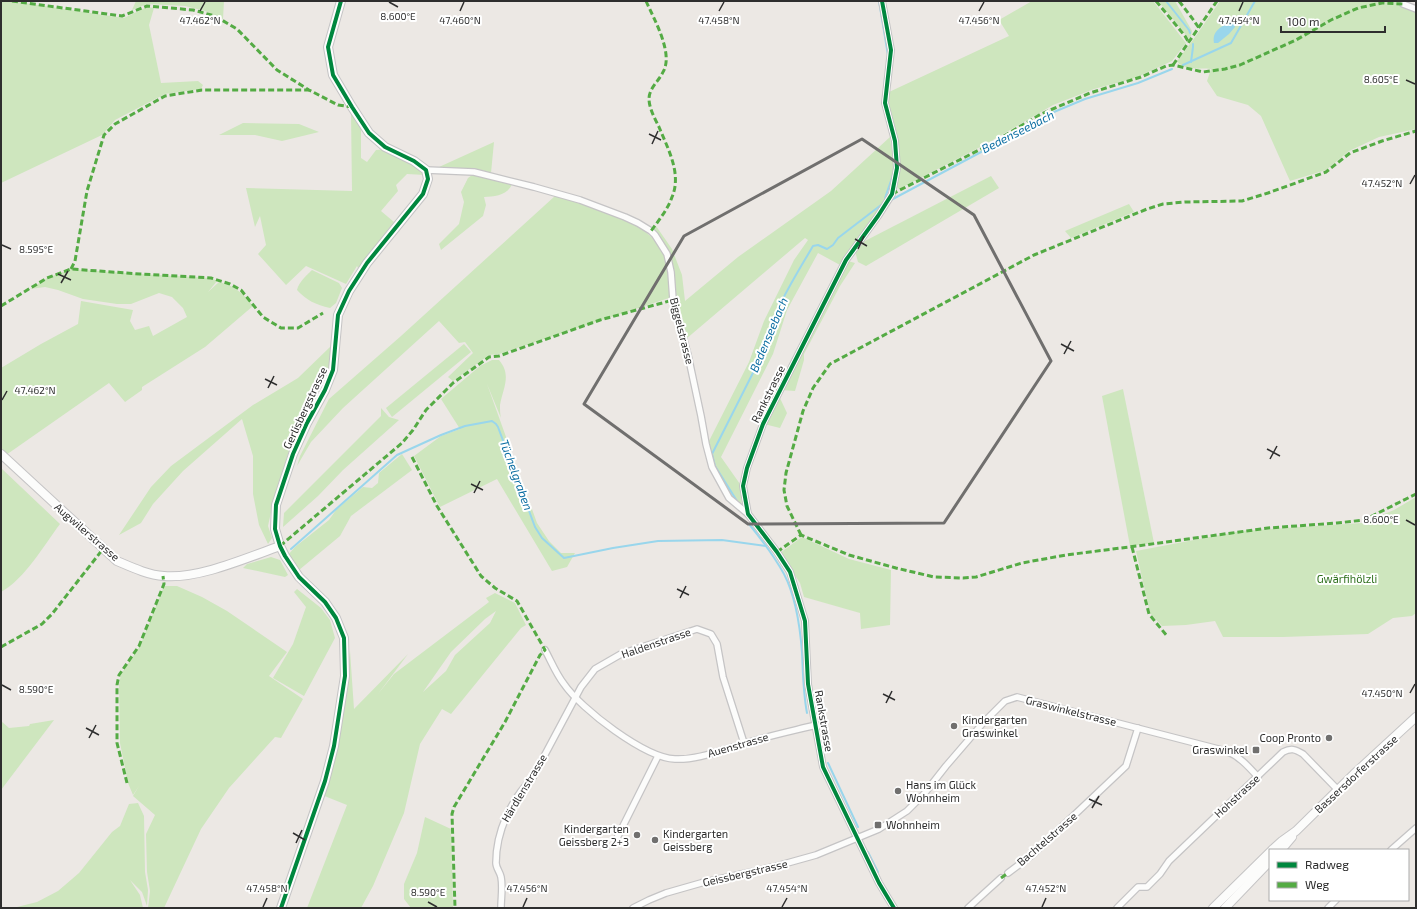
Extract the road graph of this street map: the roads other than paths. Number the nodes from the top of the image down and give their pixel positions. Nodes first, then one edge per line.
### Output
1 (340, 1) edge
2 (882, 1) edge
3 (1403, 4) dead end
4 (1416, 9) edge
5 (426, 170) junction
6 (1, 454) edge
7 (748, 514) junction
8 (280, 546) junction
9 (545, 650) dead end
10 (575, 697) junction
11 (1416, 717) edge
12 (816, 726) junction
13 (1138, 728) junction
14 (744, 743) junction
15 (658, 756) junction
16 (1258, 777) junction
17 (1338, 790) junction
18 (1416, 828) edge
19 (1296, 831) junction
20 (617, 838) dead end
21 (858, 838) junction
22 (1273, 849) edge
23 (1282, 849) edge
24 (1392, 849) edge
25 (1269, 853) edge
26 (1269, 862) edge
27 (1008, 873) dead end
28 (1002, 878) dead end
29 (281, 908) edge
30 (501, 908) edge
31 (633, 908) edge
32 (894, 908) edge
33 (968, 908) edge
34 (1118, 908) edge
35 (1213, 908) edge
36 (1225, 908) edge

1 - 5 street
2 - 7 street, Rankstrasse
3 - 4 street
5 - 7 street, Biggelstrasse
5 - 8 street, Gerlisbergstrasse
6 - 8 street, Augwilerstrasse
7 - 12 street, Rankstrasse
8 - 29 street, Gerlisbergstrasse
9 - 10 street, Auenstrasse
10 - 14 street, Haldenstrasse
10 - 15 street, Auenstrasse
10 - 30 street, Härdlenstrasse
11 - 17 street, Bassersdorferstrasse
12 - 14 street, Auenstrasse
12 - 21 street, Rankstrasse
13 - 16 street, Graswinkelstrasse
13 - 21 street, Graswinkelstrasse
13 - 27 street, Bachtelstrasse
14 - 15 street, Auenstrasse
15 - 20 street
16 - 17 street, Hohstrasse
16 - 34 street, Hohstrasse
17 - 19 street, Bassersdorferstrasse
18 - 24 street
19 - 22 street, Bassersdorferstrasse
19 - 23 street, Bassersdorferstrasse
21 - 31 street, Geissbergstrasse
21 - 32 street, Rankstrasse
25 - 35 street
26 - 36 street
28 - 33 street

